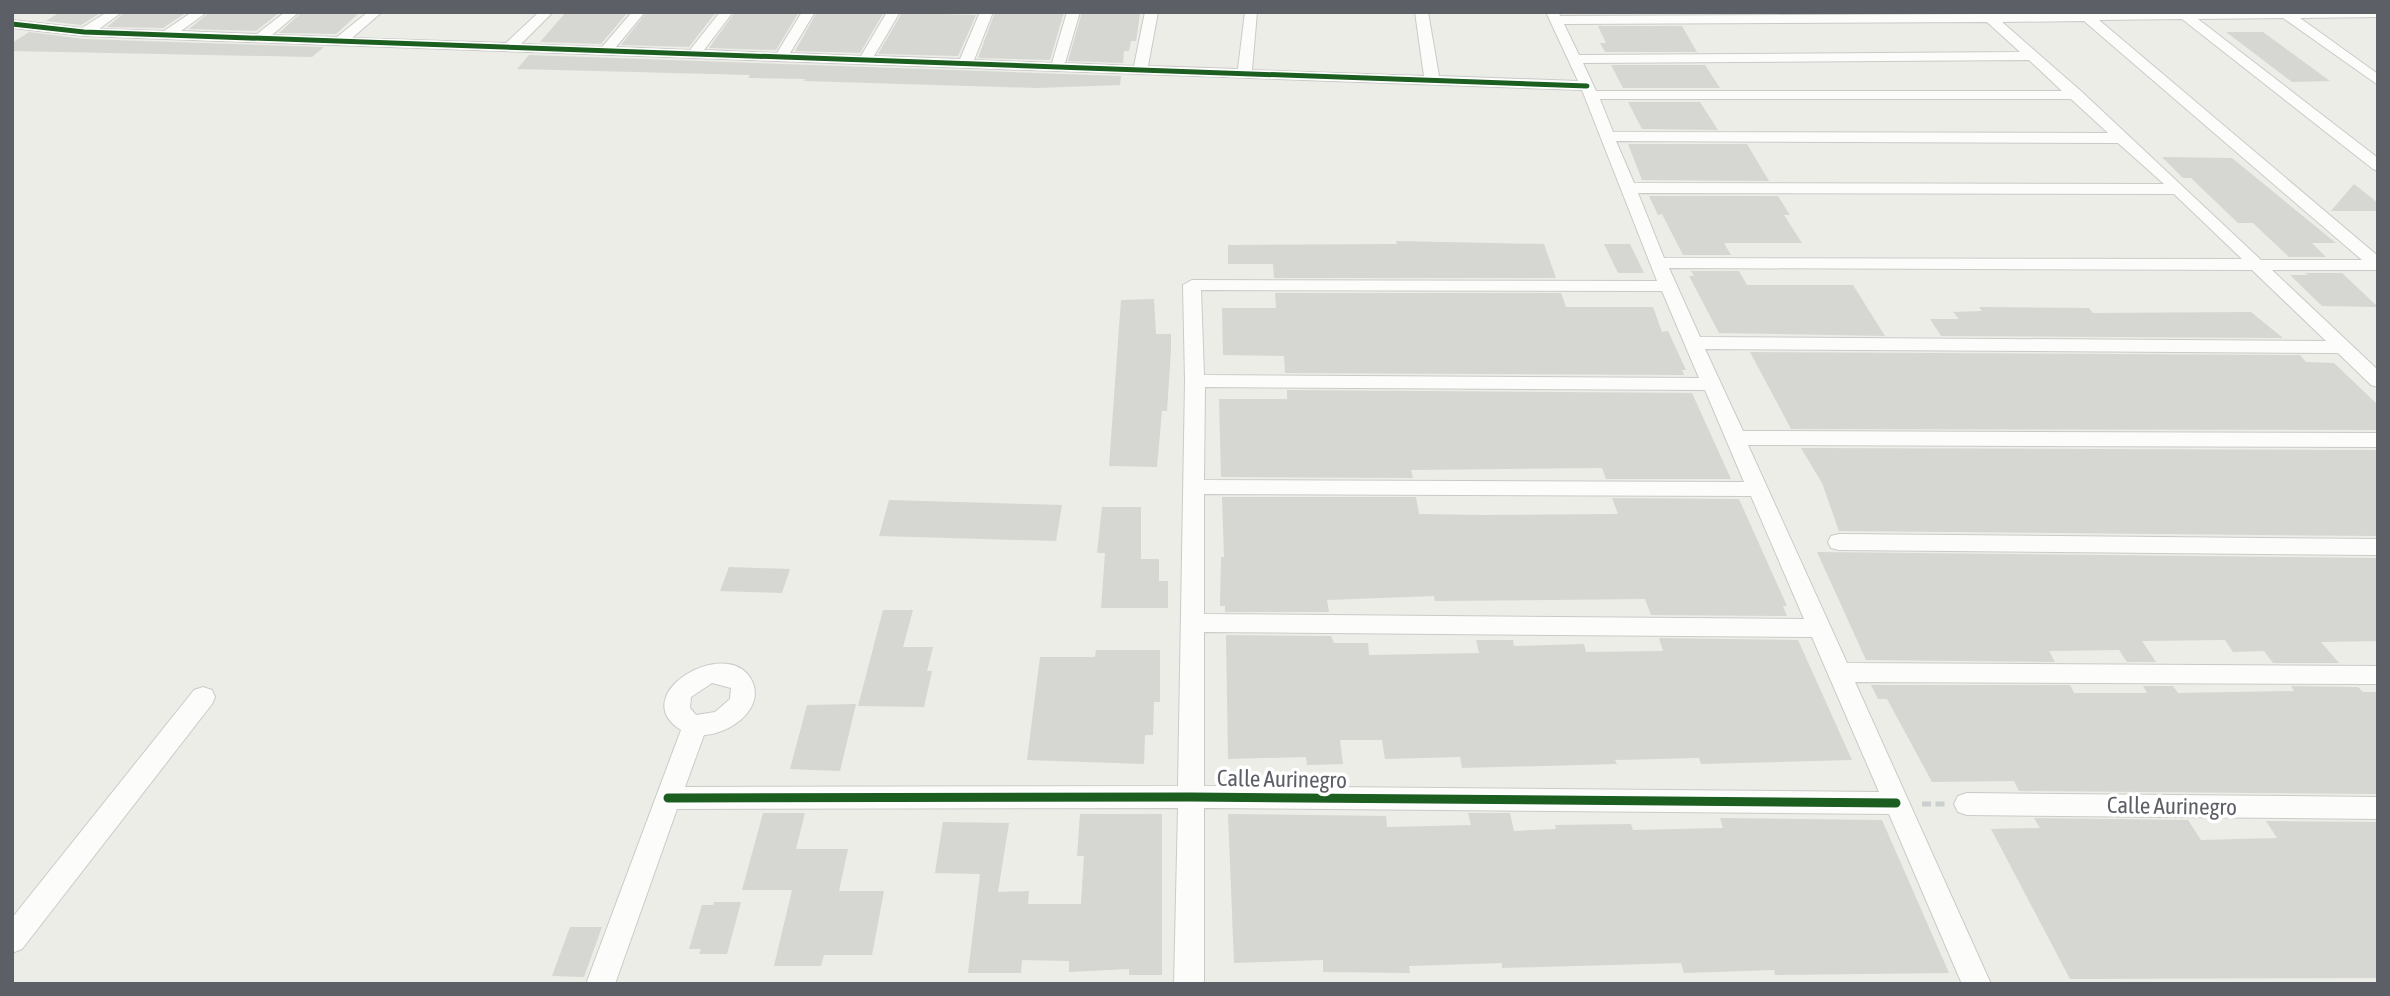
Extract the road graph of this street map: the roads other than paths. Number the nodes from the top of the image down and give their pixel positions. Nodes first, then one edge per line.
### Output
1 (32, 12) edge
2 (116, 12) edge
3 (201, 12) edge
4 (293, 12) edge
5 (376, 12) edge
6 (547, 12) edge
7 (639, 12) edge
8 (727, 12) edge
9 (810, 12) edge
10 (894, 12) edge
11 (987, 12) edge
12 (1074, 12) edge
13 (1152, 12) edge
14 (1251, 12) edge
15 (1421, 12) edge
16 (2372, 13) edge
17 (2286, 14) junction
18 (1987, 15) edge
19 (2184, 15) junction
20 (2378, 15) edge
21 (1554, 16) edge
22 (2086, 16) junction
23 (84, 32) junction
24 (167, 35) junction
25 (260, 38) junction
26 (340, 41) junction
27 (510, 47) junction
28 (605, 51) junction
29 (694, 54) junction
30 (782, 56) junction
31 (2031, 56) junction
32 (866, 59) junction
33 (1573, 59) junction
34 (965, 64) junction
35 (1057, 68) junction
36 (1140, 70) junction
37 (1245, 73) junction
38 (1432, 79) junction
39 (2378, 81) edge
40 (1588, 90) junction
41 (2077, 95) junction
42 (1607, 136) junction
43 (2120, 138) junction
44 (2378, 166) edge
45 (1627, 188) junction
46 (2178, 189) junction
47 (1658, 263) junction
48 (2257, 264) junction
49 (2378, 265) edge
50 (1670, 286) junction
51 (1695, 343) junction
52 (2343, 347) junction
53 (1195, 381) junction
54 (2378, 381) edge
55 (1713, 384) junction
56 (1737, 438) junction
57 (2378, 440) edge
58 (1194, 487) junction
59 (1759, 489) junction
60 (1839, 542) dead end
61 (2378, 547) edge
62 (1193, 623) junction
63 (1821, 628) junction
64 (1840, 673) junction
65 (2378, 675) edge
66 (203, 697) dead end
67 (695, 725) dead end
68 (1191, 797) junction
69 (668, 798) junction
70 (1896, 803) junction
71 (1967, 804) road end
72 (2378, 808) edge
73 (12, 940) edge
74 (600, 984) edge
75 (1189, 984) edge
76 (1977, 984) edge

1 - 23 street
2 - 23 street
3 - 24 street
4 - 25 street
5 - 26 street
6 - 27 street
7 - 28 street
8 - 29 street
9 - 30 street
10 - 32 street
11 - 34 street
12 - 35 street
13 - 36 street
14 - 37 street
15 - 38 street
16 - 17 street
16 - 20 street
17 - 19 street
17 - 39 street
18 - 21 street
18 - 22 street
18 - 31 street
19 - 22 street
19 - 44 street
21 - 33 street
22 - 49 street
23 - 24 street
24 - 25 street
25 - 26 street
26 - 27 street
27 - 28 street
28 - 29 street
29 - 30 street
30 - 32 street
31 - 33 street
31 - 41 street
32 - 34 street
33 - 40 street
34 - 35 street
35 - 36 street
36 - 37 street
37 - 38 street
38 - 40 street
40 - 41 street
40 - 42 street
41 - 43 street
42 - 43 street
42 - 45 street
43 - 46 street
45 - 46 street
45 - 47 street
46 - 48 street
47 - 48 street
47 - 50 street
48 - 49 street
48 - 52 street
50 - 51 street
50 - 53 street
51 - 52 street
51 - 55 street
52 - 54 street
53 - 55 street
53 - 58 street
55 - 56 street
56 - 57 street
56 - 59 street
58 - 59 street
58 - 62 street
59 - 63 street
60 - 61 street
62 - 63 street
62 - 68 street
63 - 64 street
64 - 65 street
64 - 70 street
66 - 73 street
67 - 69 street
68 - 69 street, Calle Aurinegro
68 - 70 street, Calle Aurinegro
68 - 75 street
69 - 74 street
70 - 76 street
71 - 72 street, Calle Aurinegro

